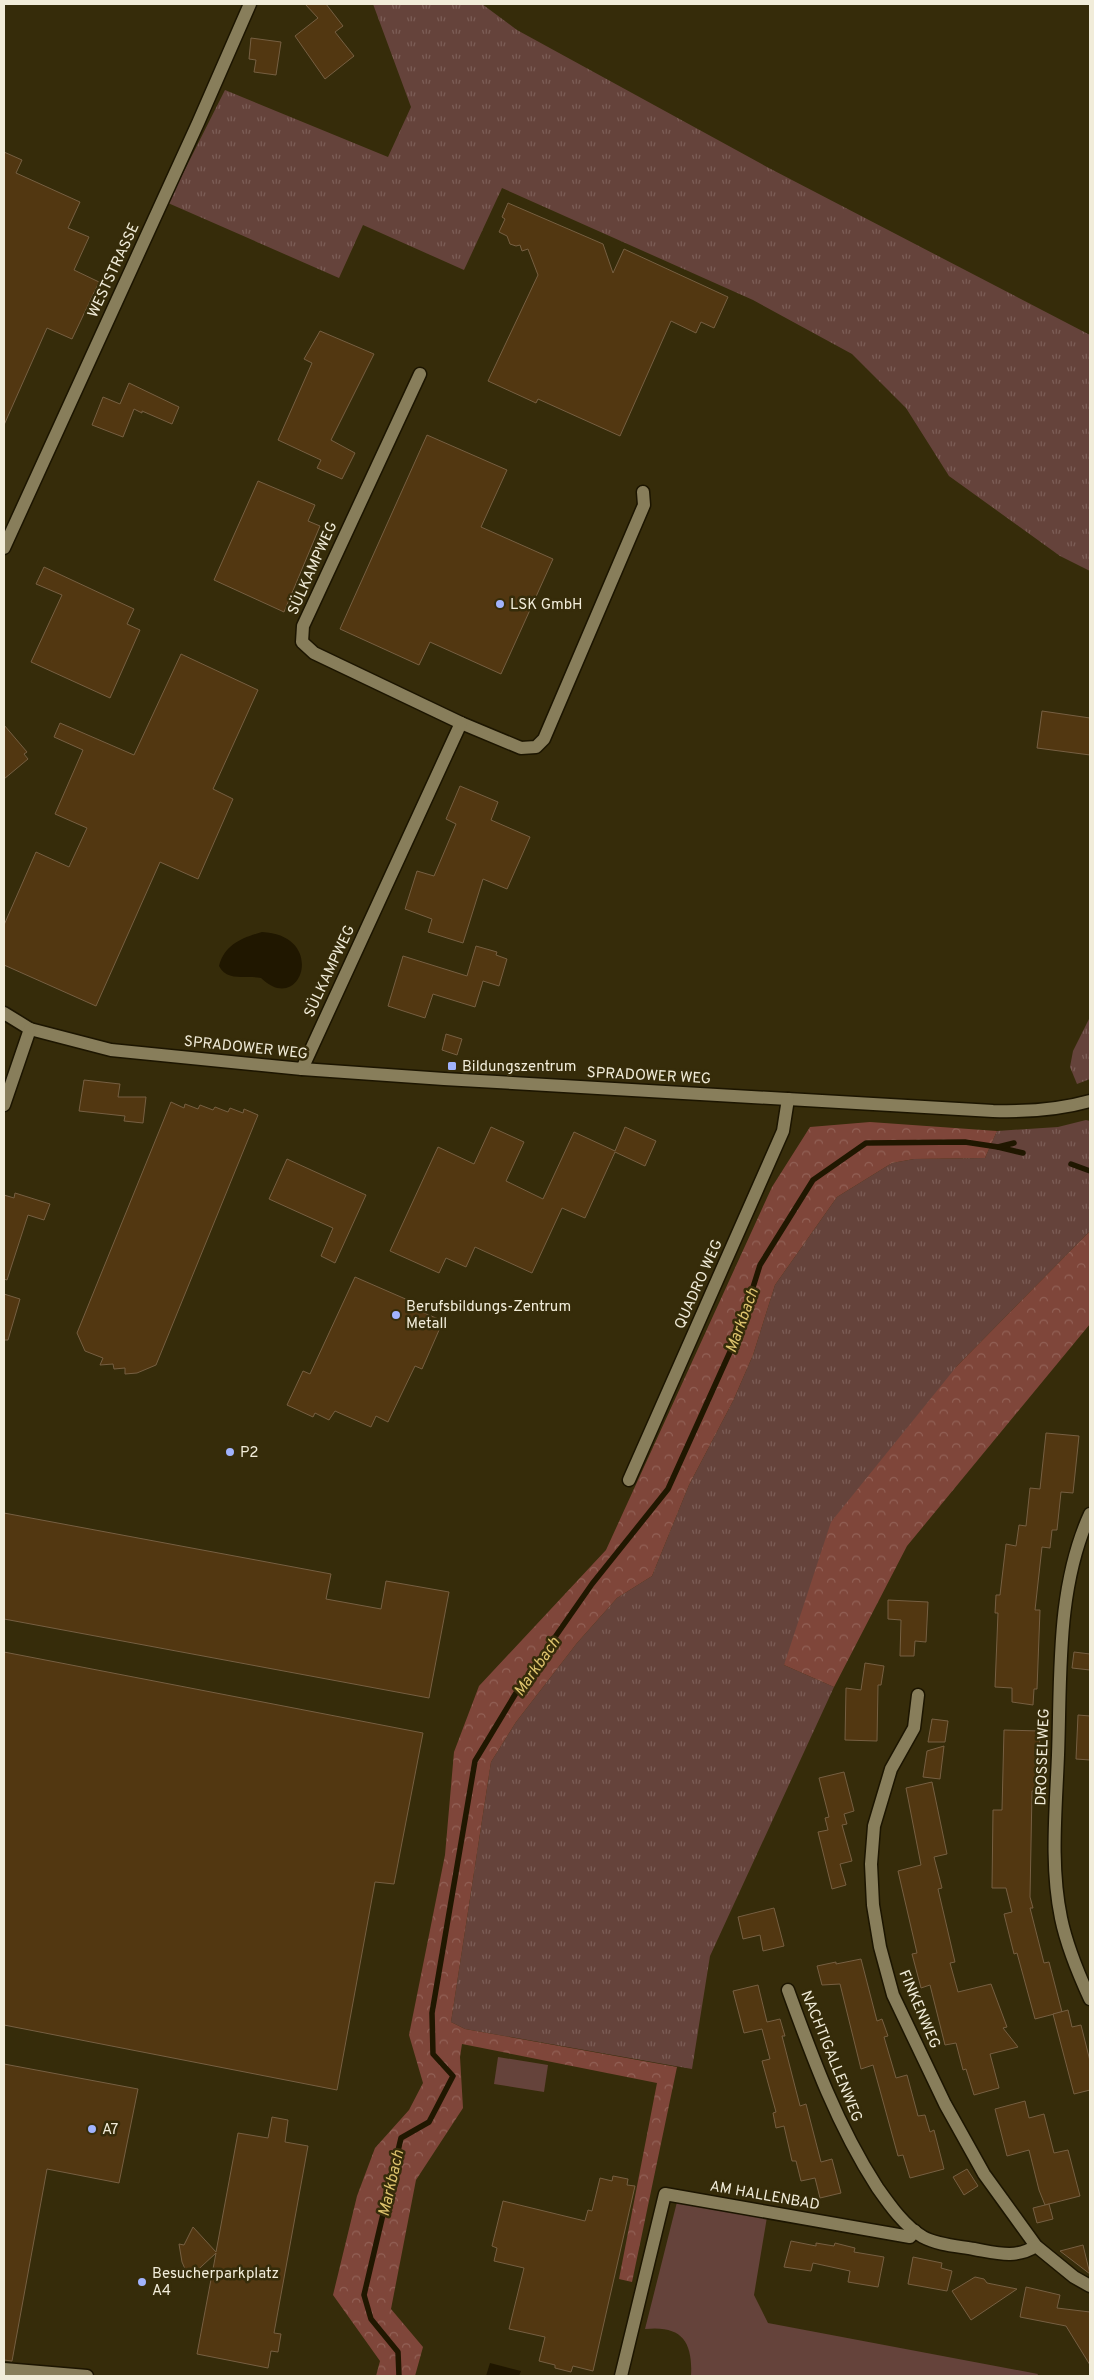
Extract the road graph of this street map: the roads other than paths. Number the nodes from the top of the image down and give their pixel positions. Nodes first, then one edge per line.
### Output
1 (250, 4) edge
2 (420, 374) dead end
3 (643, 492) dead end
4 (4, 548) edge
5 (461, 723) junction
6 (4, 1013) edge
7 (30, 1029) junction
8 (302, 1069) junction
9 (788, 1099) junction
10 (1090, 1101) edge
11 (4, 1105) edge
12 (629, 1480) dead end
13 (1090, 1514) edge
14 (918, 1695) dead end
15 (788, 1990) dead end
16 (1090, 1999) edge
17 (915, 2231) junction
18 (1036, 2246) junction
19 (1090, 2286) edge
20 (4, 2368) edge
21 (87, 2376) edge
22 (621, 2376) edge

1 - 4 street, WESTSTRASSE
2 - 5 street, SÜLKAMPWEG
3 - 5 street, SÜLKAMPWEG
5 - 8 street, SÜLKAMPWEG
6 - 7 street, SPRADOWER WEG
7 - 8 street, SPRADOWER WEG
7 - 11 street
8 - 9 street, SPRADOWER WEG
9 - 10 street, SPRADOWER WEG
9 - 12 street, QUADRO WEG
13 - 16 street, DROSSELWEG
14 - 18 street, FINKENWEG
15 - 17 street, NACHTIGALLENWEG
17 - 18 street
17 - 22 street, AM HALLENBAD
18 - 19 street, FINKENWEG
20 - 21 street

